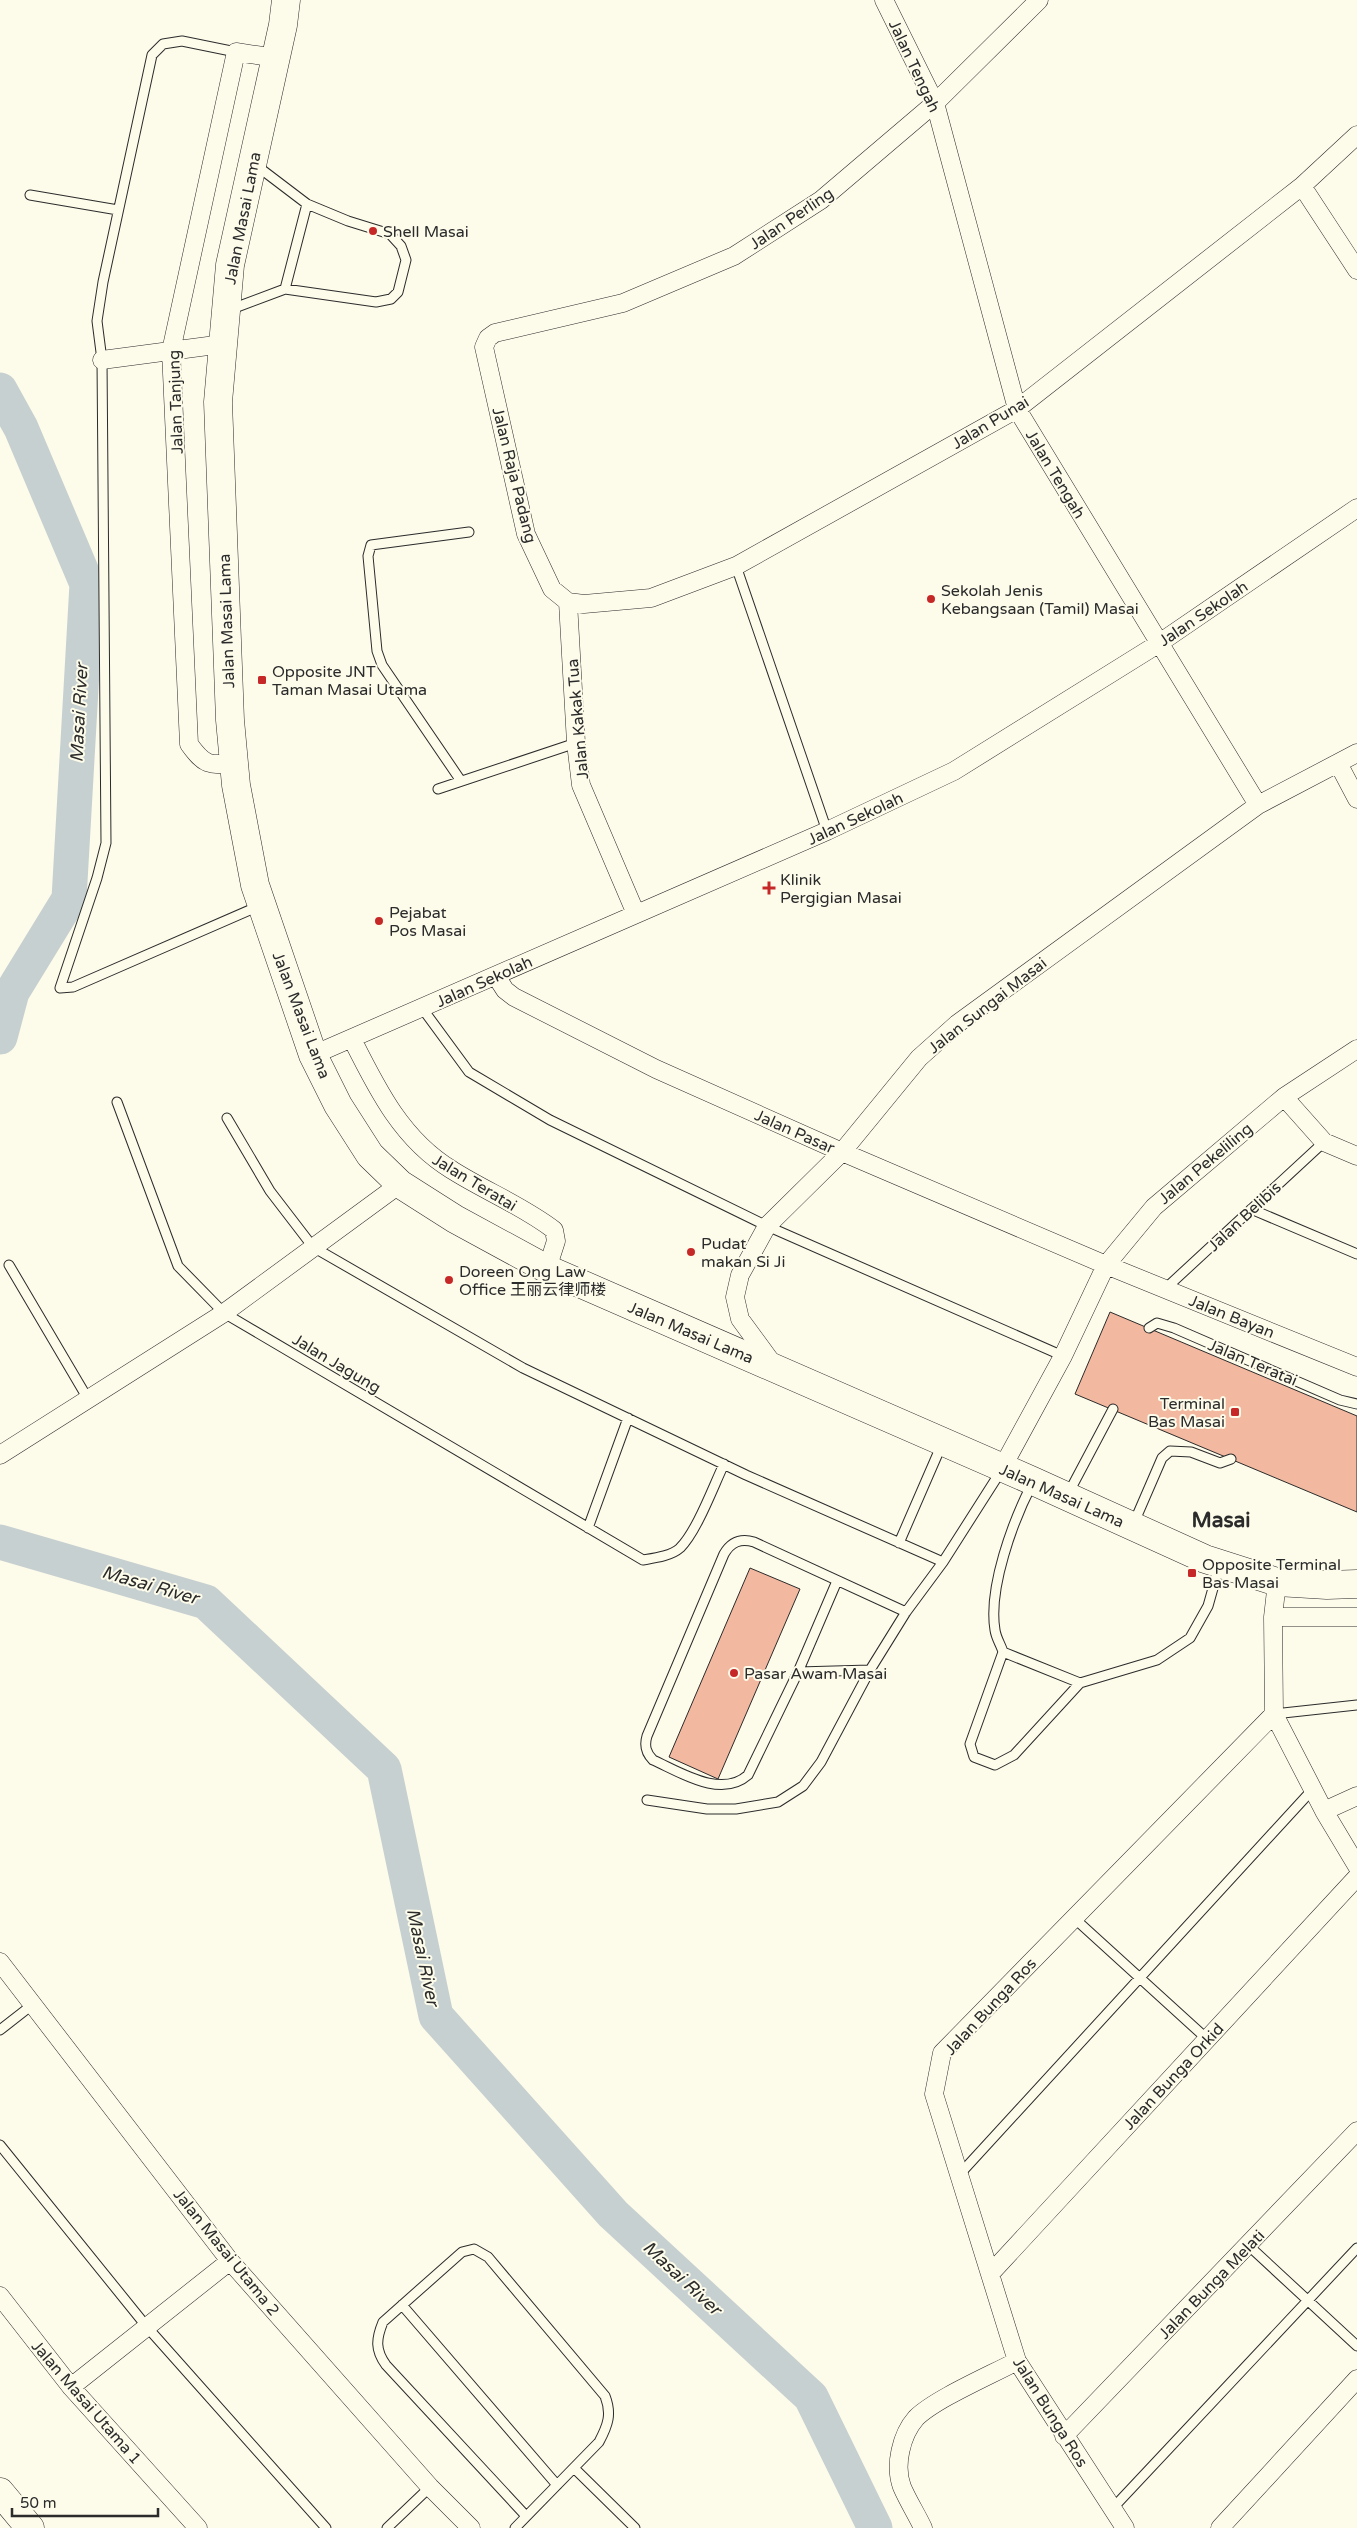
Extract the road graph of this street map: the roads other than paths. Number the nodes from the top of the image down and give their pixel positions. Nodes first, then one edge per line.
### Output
1 (286, 0) edge
2 (884, 0) edge
3 (1039, 0) edge
4 (236, 52) junction
5 (276, 58) junction
6 (935, 104) junction
7 (1357, 134) edge
8 (253, 162) junction
9 (1302, 186) junction
10 (30, 194) dead end
11 (306, 204) junction
12 (118, 210) junction
13 (1357, 270) edge
14 (286, 290) junction
15 (226, 311) junction
16 (488, 338) joint
17 (223, 344) junction
18 (171, 351) junction
19 (102, 360) junction
20 (1017, 409) junction
21 (1357, 508) edge
22 (469, 532) dead end
23 (736, 566) junction
24 (568, 602) junction
25 (1158, 644) junction
26 (576, 743) junction
27 (1357, 753) edge
28 (234, 763) junction
29 (1338, 763) junction
30 (461, 781) junction
31 (438, 789) dead end
32 (1357, 799) edge
33 (1258, 805) junction
34 (827, 831) junction
35 (262, 905) junction
36 (636, 914) junction
37 (496, 976) junction
38 (422, 1008) junction
39 (352, 1039) junction
40 (1357, 1049) edge
41 (314, 1055) junction
42 (1284, 1097) junction
43 (117, 1102) dead end
44 (227, 1118) dead end
45 (1324, 1142) junction
46 (842, 1152) junction
47 (1357, 1156) edge
48 (400, 1184) junction
49 (1251, 1209) junction
50 (767, 1226) junction
51 (313, 1248) junction
52 (1357, 1254) edge
53 (9, 1265) dead end
54 (1106, 1265) junction
55 (547, 1269) junction
56 (1165, 1289) junction
57 (224, 1313) junction
58 (1149, 1328) dead end
59 (1063, 1356) junction
60 (1357, 1367) edge
61 (778, 1370) junction
62 (88, 1399) junction
63 (1357, 1404) edge
64 (1113, 1409) dead end
65 (628, 1418) junction
66 (943, 1442) junction
67 (0, 1455) edge
68 (1231, 1459) dead end
69 (724, 1464) junction
70 (1002, 1468) junction
71 (1033, 1481) junction
72 (1067, 1496) junction
73 (1133, 1526) junction
74 (588, 1528) junction
75 (899, 1543) junction
76 (944, 1562) junction
77 (1220, 1564) junction
78 (837, 1581) junction
79 (1277, 1582) junction
80 (1357, 1584) edge
81 (906, 1612) junction
82 (1273, 1617) junction
83 (1357, 1617) edge
84 (1003, 1652) junction
85 (870, 1670) junction
86 (798, 1672) junction
87 (1080, 1682) junction
88 (1357, 1705) edge
89 (1274, 1714) junction
90 (1313, 1789) junction
91 (1357, 1796) edge
92 (647, 1800) dead end
93 (1324, 1811) junction
94 (1357, 1866) edge
95 (1357, 1877) edge
96 (1074, 1918) junction
97 (0, 1962) edge
98 (1140, 1978) junction
99 (32, 2005) junction
100 (0, 2030) edge
101 (1207, 2039) junction
102 (1357, 2131) edge
103 (0, 2145) edge
104 (959, 2175) junction
105 (1248, 2244) junction
106 (1357, 2248) edge
107 (230, 2261) junction
108 (990, 2274) junction
109 (0, 2296) edge
110 (1308, 2300) junction
111 (402, 2305) junction
112 (146, 2327) junction
113 (1357, 2346) edge
114 (1016, 2361) junction
115 (1357, 2379) edge
116 (71, 2387) junction
117 (1064, 2436) junction
118 (574, 2468) junction
119 (557, 2485) junction
120 (430, 2487) junction
121 (0, 2492) edge
122 (1112, 2509) junction
123 (526, 2516) junction
124 (30, 2528) edge
125 (198, 2528) edge
126 (326, 2528) edge
127 (387, 2528) edge
128 (471, 2528) edge
129 (515, 2528) edge
130 (635, 2528) edge
131 (923, 2528) edge
132 (1125, 2528) edge
133 (1220, 2528) edge

1 - 5 main road, Jalan Masai Lama
2 - 6 street, Jalan Tengah
3 - 6 street, Jalan Perling
4 - 5 street
4 - 12 lane
4 - 18 street, Jalan Tanjung
5 - 8 main road, Jalan Masai Lama
6 - 16 street, Jalan Perling
6 - 20 street, Jalan Tengah
7 - 9 street, Jalan Punai
8 - 11 lane
8 - 15 main road, Jalan Masai Lama
9 - 13 street
9 - 20 street, Jalan Punai
10 - 12 lane
11 - 14 lane
11 - 14 lane
12 - 19 lane
14 - 15 lane
15 - 17 main road, Jalan Masai Lama
16 - 24 street, Jalan Raja Padang
17 - 18 street
17 - 28 main road, Jalan Masai Lama
18 - 19 street
18 - 28 street, Jalan Tanjung
19 - 35 lane
20 - 23 street, Jalan Punai
20 - 25 street, Jalan Tengah
21 - 25 street, Jalan Sekolah
22 - 30 lane
23 - 24 street, Jalan Punai
23 - 34 lane
24 - 26 street, Jalan Kakak Tua
25 - 33 street, Jalan Tengah
25 - 34 street, Jalan Sekolah
26 - 30 lane
26 - 36 street, Jalan Kakak Tua
27 - 29 street, Jalan Sungai Masai
28 - 35 main road, Jalan Masai Lama
29 - 32 street
29 - 33 street, Jalan Sungai Masai
30 - 31 lane
33 - 46 street, Jalan Sungai Masai
34 - 36 street, Jalan Sekolah
35 - 41 main road, Jalan Masai Lama
36 - 37 street, Jalan Sekolah
37 - 38 street, Jalan Sekolah
37 - 46 street, Jalan Pasar
38 - 39 street, Jalan Sekolah
38 - 50 lane
39 - 41 street, Jalan Sekolah
39 - 55 street, Jalan Teratai
40 - 42 street, Jalan Pekeliling
41 - 48 main road, Jalan Masai Lama
42 - 45 street
42 - 54 street, Jalan Pekeliling
43 - 57 lane, Jalan Jagung
44 - 51 lane
45 - 47 street
45 - 49 lane, Jalan Belibis
46 - 50 street, Jalan Sungai Masai
46 - 54 street, Jalan Pasar
48 - 51 street
48 - 55 main road, Jalan Masai Lama
49 - 52 lane
49 - 56 lane, Jalan Belibis
50 - 59 lane
50 - 61 street, Jalan Sungai Masai
51 - 57 street
51 - 65 lane
53 - 62 lane
54 - 56 street, Jalan Bayan
54 - 59 street, Jalan Pekeliling
55 - 61 main road, Jalan Masai Lama
56 - 60 street, Jalan Bayan
57 - 62 street
57 - 74 lane, Jalan Jagung
58 - 63 lane, Jalan Teratai
59 - 70 street, Jalan Pekeliling
61 - 66 main road, Jalan Masai Lama
62 - 67 street
64 - 72 lane
65 - 69 lane
65 - 74 lane
66 - 70 main road, Jalan Masai Lama
66 - 75 lane
68 - 73 lane
69 - 74 lane, Jalan Jagung
69 - 75 lane
70 - 71 main road, Jalan Masai Lama
70 - 76 lane
71 - 72 main road, Jalan Masai Lama
71 - 84 lane
72 - 73 main road, Jalan Masai Lama
73 - 77 main road, Jalan Masai Lama
75 - 76 lane
76 - 81 lane
77 - 79 main road, Jalan Masai Lama
77 - 87 lane
78 - 81 lane
78 - 86 lane
78 - 86 lane
79 - 80 main road, Jalan Masai Lama
79 - 82 street
81 - 85 lane
82 - 83 street
82 - 89 street
84 - 87 lane
84 - 87 lane
85 - 86 lane
85 - 92 lane
88 - 89 lane
89 - 90 street
89 - 96 street, Jalan Bunga Ros
90 - 93 street
90 - 98 lane
91 - 93 street
93 - 94 street
95 - 101 street, Jalan Bunga Orkid
96 - 98 lane
96 - 104 street, Jalan Bunga Ros
97 - 99 street, Jalan Masai Utama 2
98 - 101 lane
98 - 104 lane
99 - 100 lane
99 - 107 street, Jalan Masai Utama 2
101 - 108 street, Jalan Bunga Orkid
102 - 105 street, Jalan Bunga Melati
103 - 112 lane
104 - 108 street, Jalan Bunga Ros
105 - 110 lane
105 - 117 street, Jalan Bunga Melati
106 - 110 lane
107 - 112 street
107 - 120 street, Jalan Masai Utama 2
108 - 114 street, Jalan Bunga Ros
109 - 116 street, Jalan Masai Utama 1
110 - 113 lane
110 - 122 lane
111 - 118 lane
111 - 119 lane
111 - 123 lane
112 - 116 street
112 - 126 lane
114 - 117 street, Jalan Bunga Ros
114 - 131 street
115 - 133 street
116 - 125 street, Jalan Masai Utama 1
117 - 122 street, Jalan Bunga Ros
118 - 119 lane
118 - 130 lane
119 - 123 lane
120 - 127 lane
120 - 128 street, Jalan Masai Utama 2
121 - 124 main road
122 - 132 street, Jalan Bunga Ros
123 - 129 lane

